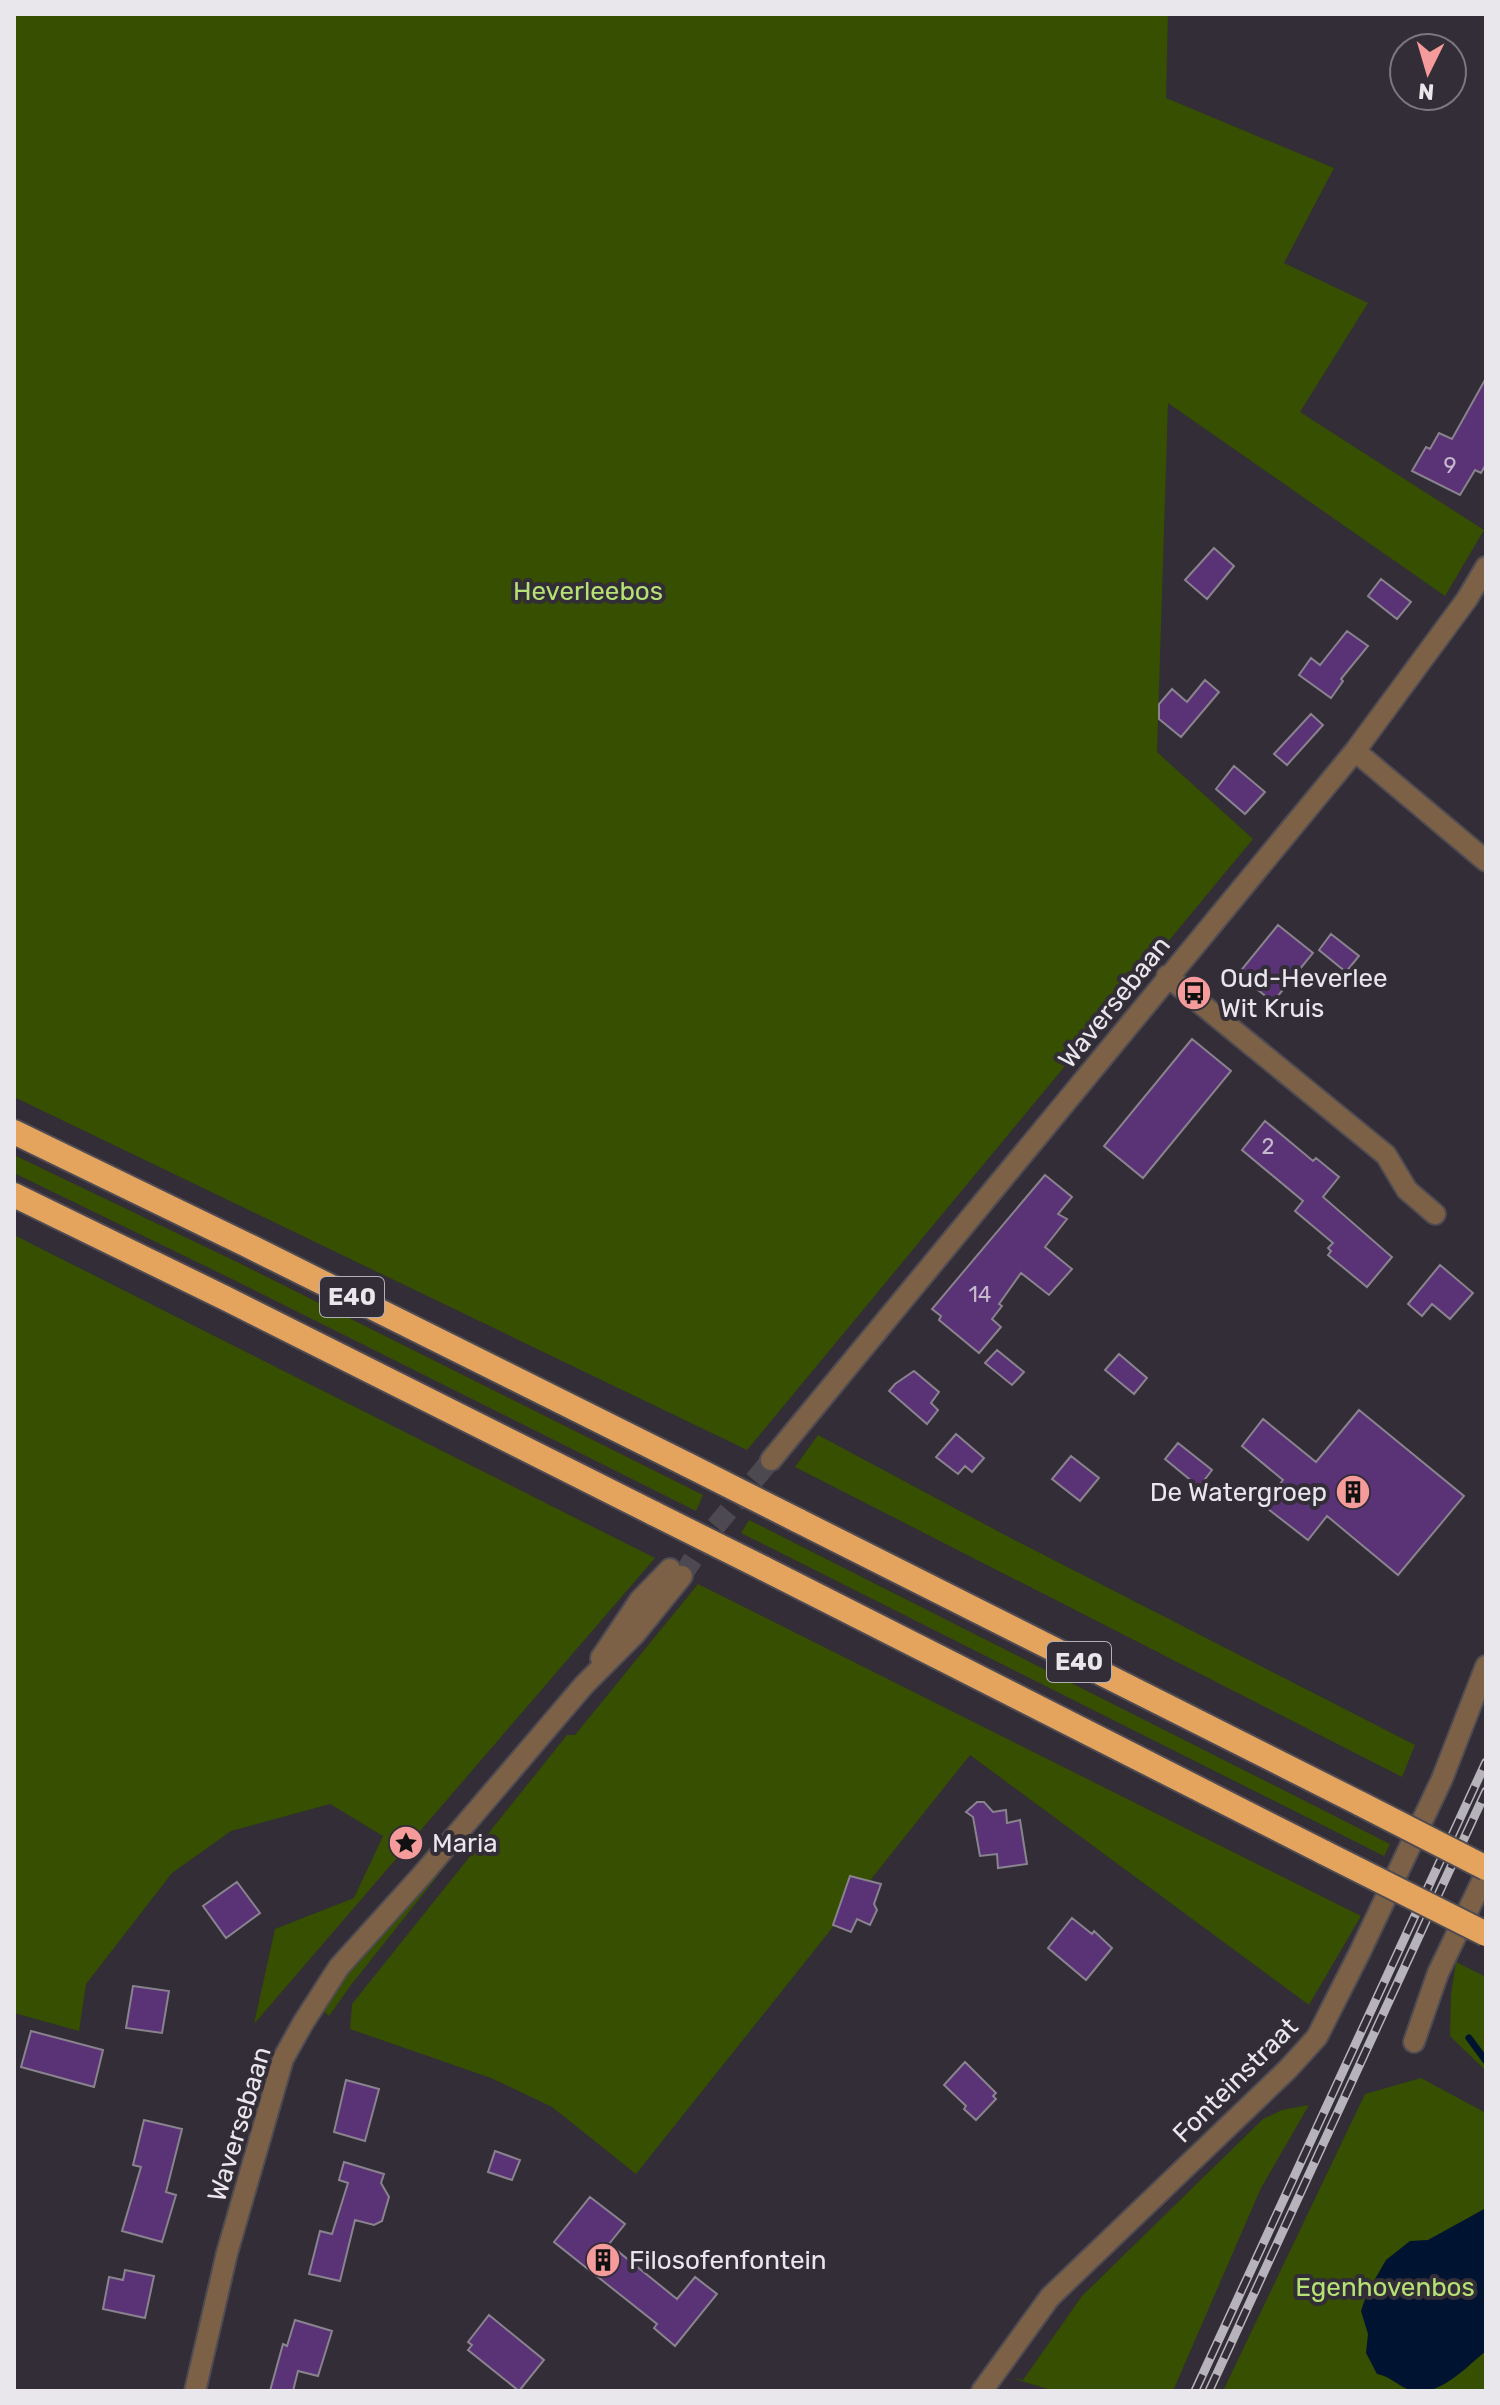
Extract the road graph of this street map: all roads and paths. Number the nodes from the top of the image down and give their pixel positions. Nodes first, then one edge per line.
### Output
1 (1486, 567) edge
2 (1355, 751) junction
3 (1486, 861) edge
4 (1167, 976) junction
5 (14, 1132) edge
6 (14, 1195) edge
7 (1435, 1214) dead end
8 (771, 1460) tunnel mouth
9 (676, 1573) tunnel mouth
10 (1486, 1666) edge
11 (1486, 1870) edge
12 (1486, 1934) edge
13 (1414, 2042) dead end
14 (195, 2391) edge
15 (982, 2391) edge

1 - 2 street, Waversebaan
2 - 3 street
2 - 4 street, Waversebaan
4 - 7 street
4 - 8 street, Waversebaan
5 - 11 highway, E40, bridge
6 - 12 highway, E40, bridge
9 - 14 street, Waversebaan
10 - 15 street, Fonteinstraat
11 - 13 street

